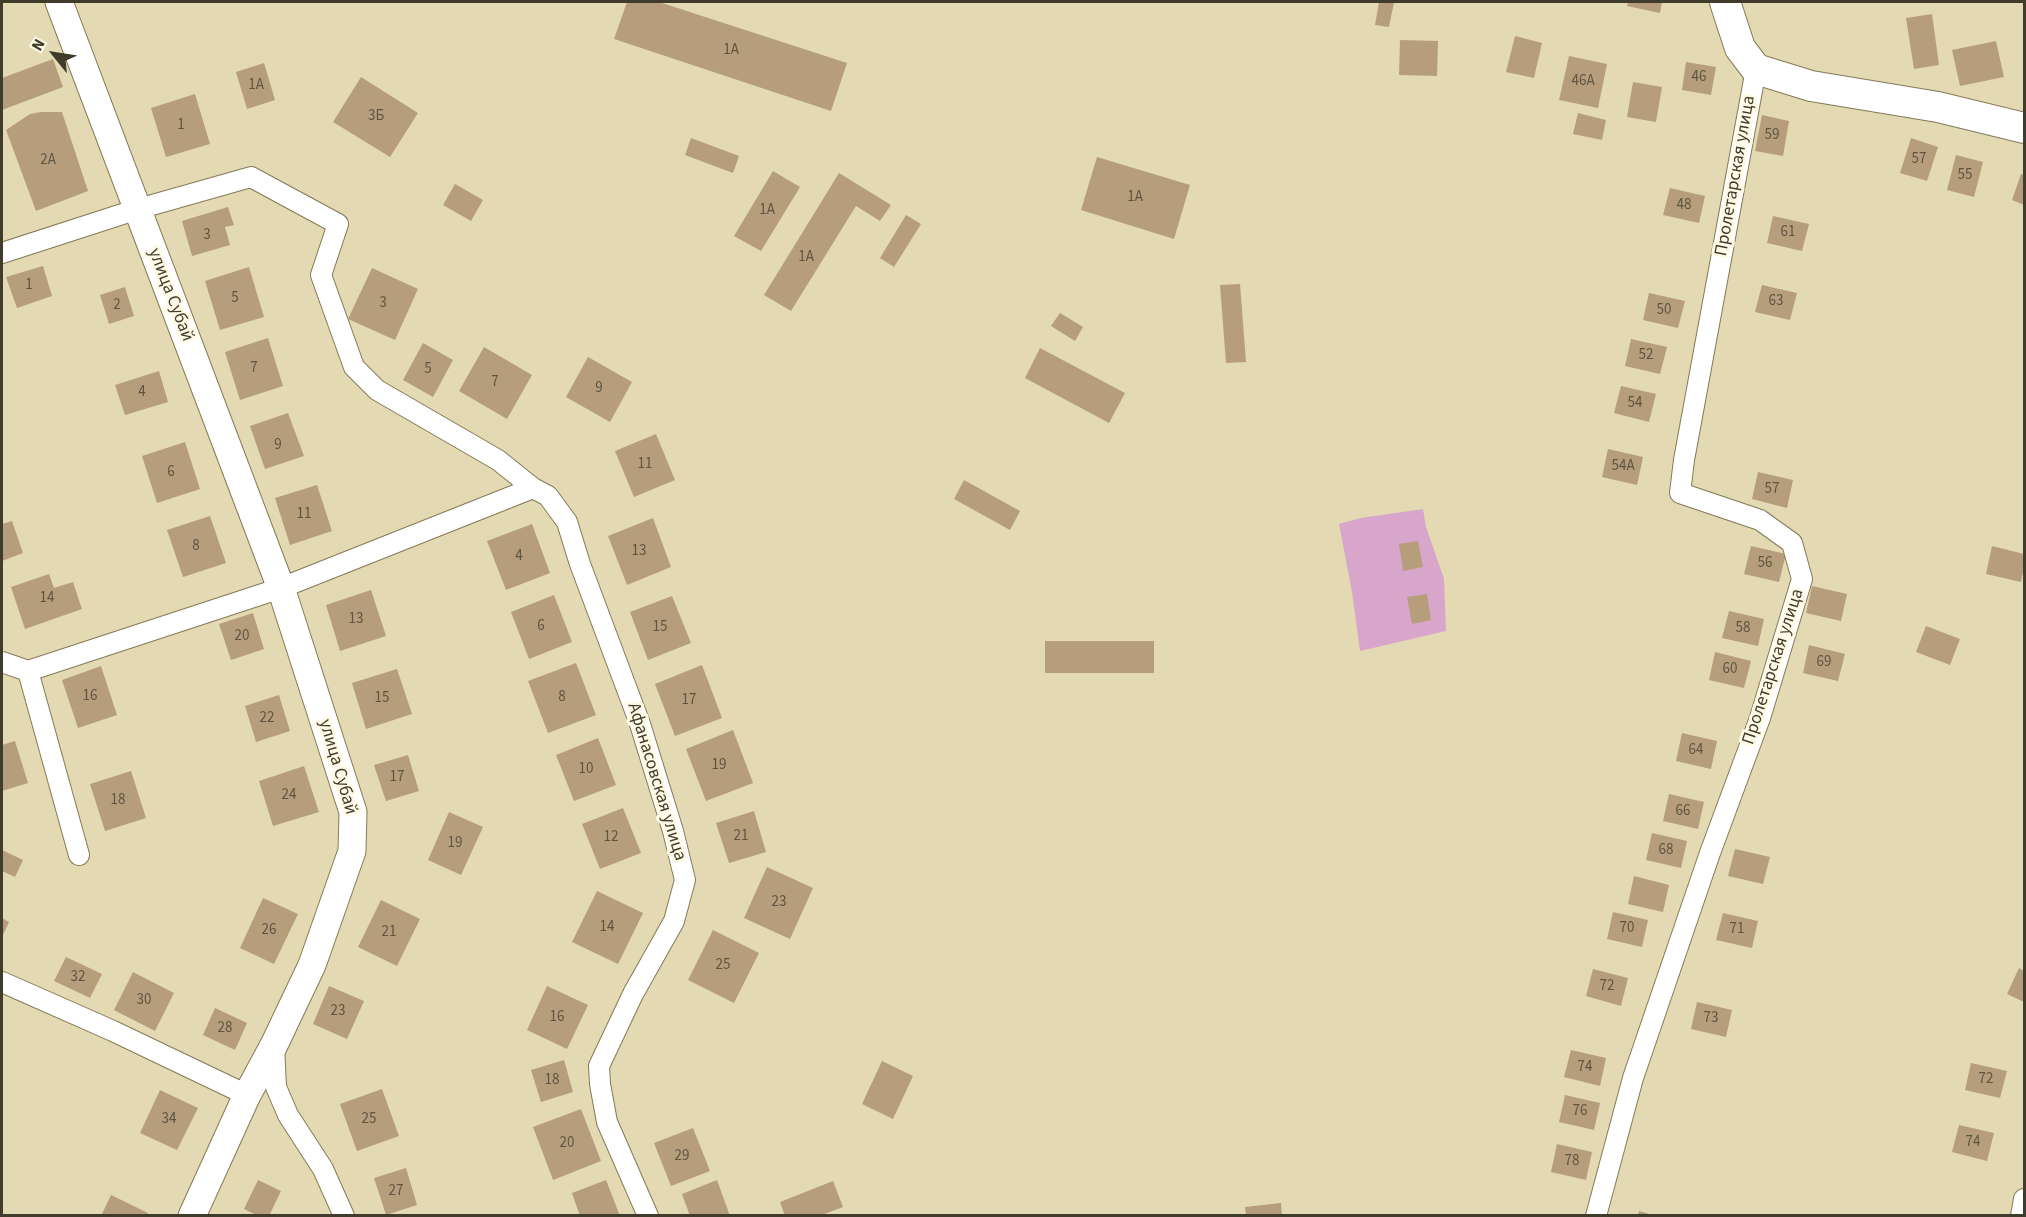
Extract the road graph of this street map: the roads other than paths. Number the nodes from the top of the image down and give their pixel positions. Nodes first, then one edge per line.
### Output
1 (59, 2) edge
2 (1725, 2) edge
3 (1756, 69) junction
4 (2025, 128) edge
5 (138, 209) junction
6 (2, 253) edge
7 (533, 488) junction
8 (281, 588) junction
9 (2, 661) edge
10 (28, 671) junction
11 (80, 855) dead end
12 (2, 982) edge
13 (274, 1045) junction
14 (247, 1095) junction
15 (2025, 1199) edge
16 (192, 1215) edge
17 (344, 1215) edge
18 (648, 1215) edge
19 (1596, 1215) edge
20 (2021, 1215) edge

1 - 5 street, улица Субай
2 - 3 main road
3 - 4 main road, Пролетарская улица
3 - 19 street, Пролетарская улица
5 - 6 street
5 - 7 street, Афанасовская улица
5 - 8 street, улица Субай
7 - 8 street
7 - 18 street, Афанасовская улица
8 - 10 street
8 - 13 street, улица Субай
9 - 10 street
10 - 11 street
12 - 14 street
13 - 14 street, улица Субай
13 - 17 street, улица Субай
14 - 16 street, улица Субай
15 - 20 street

